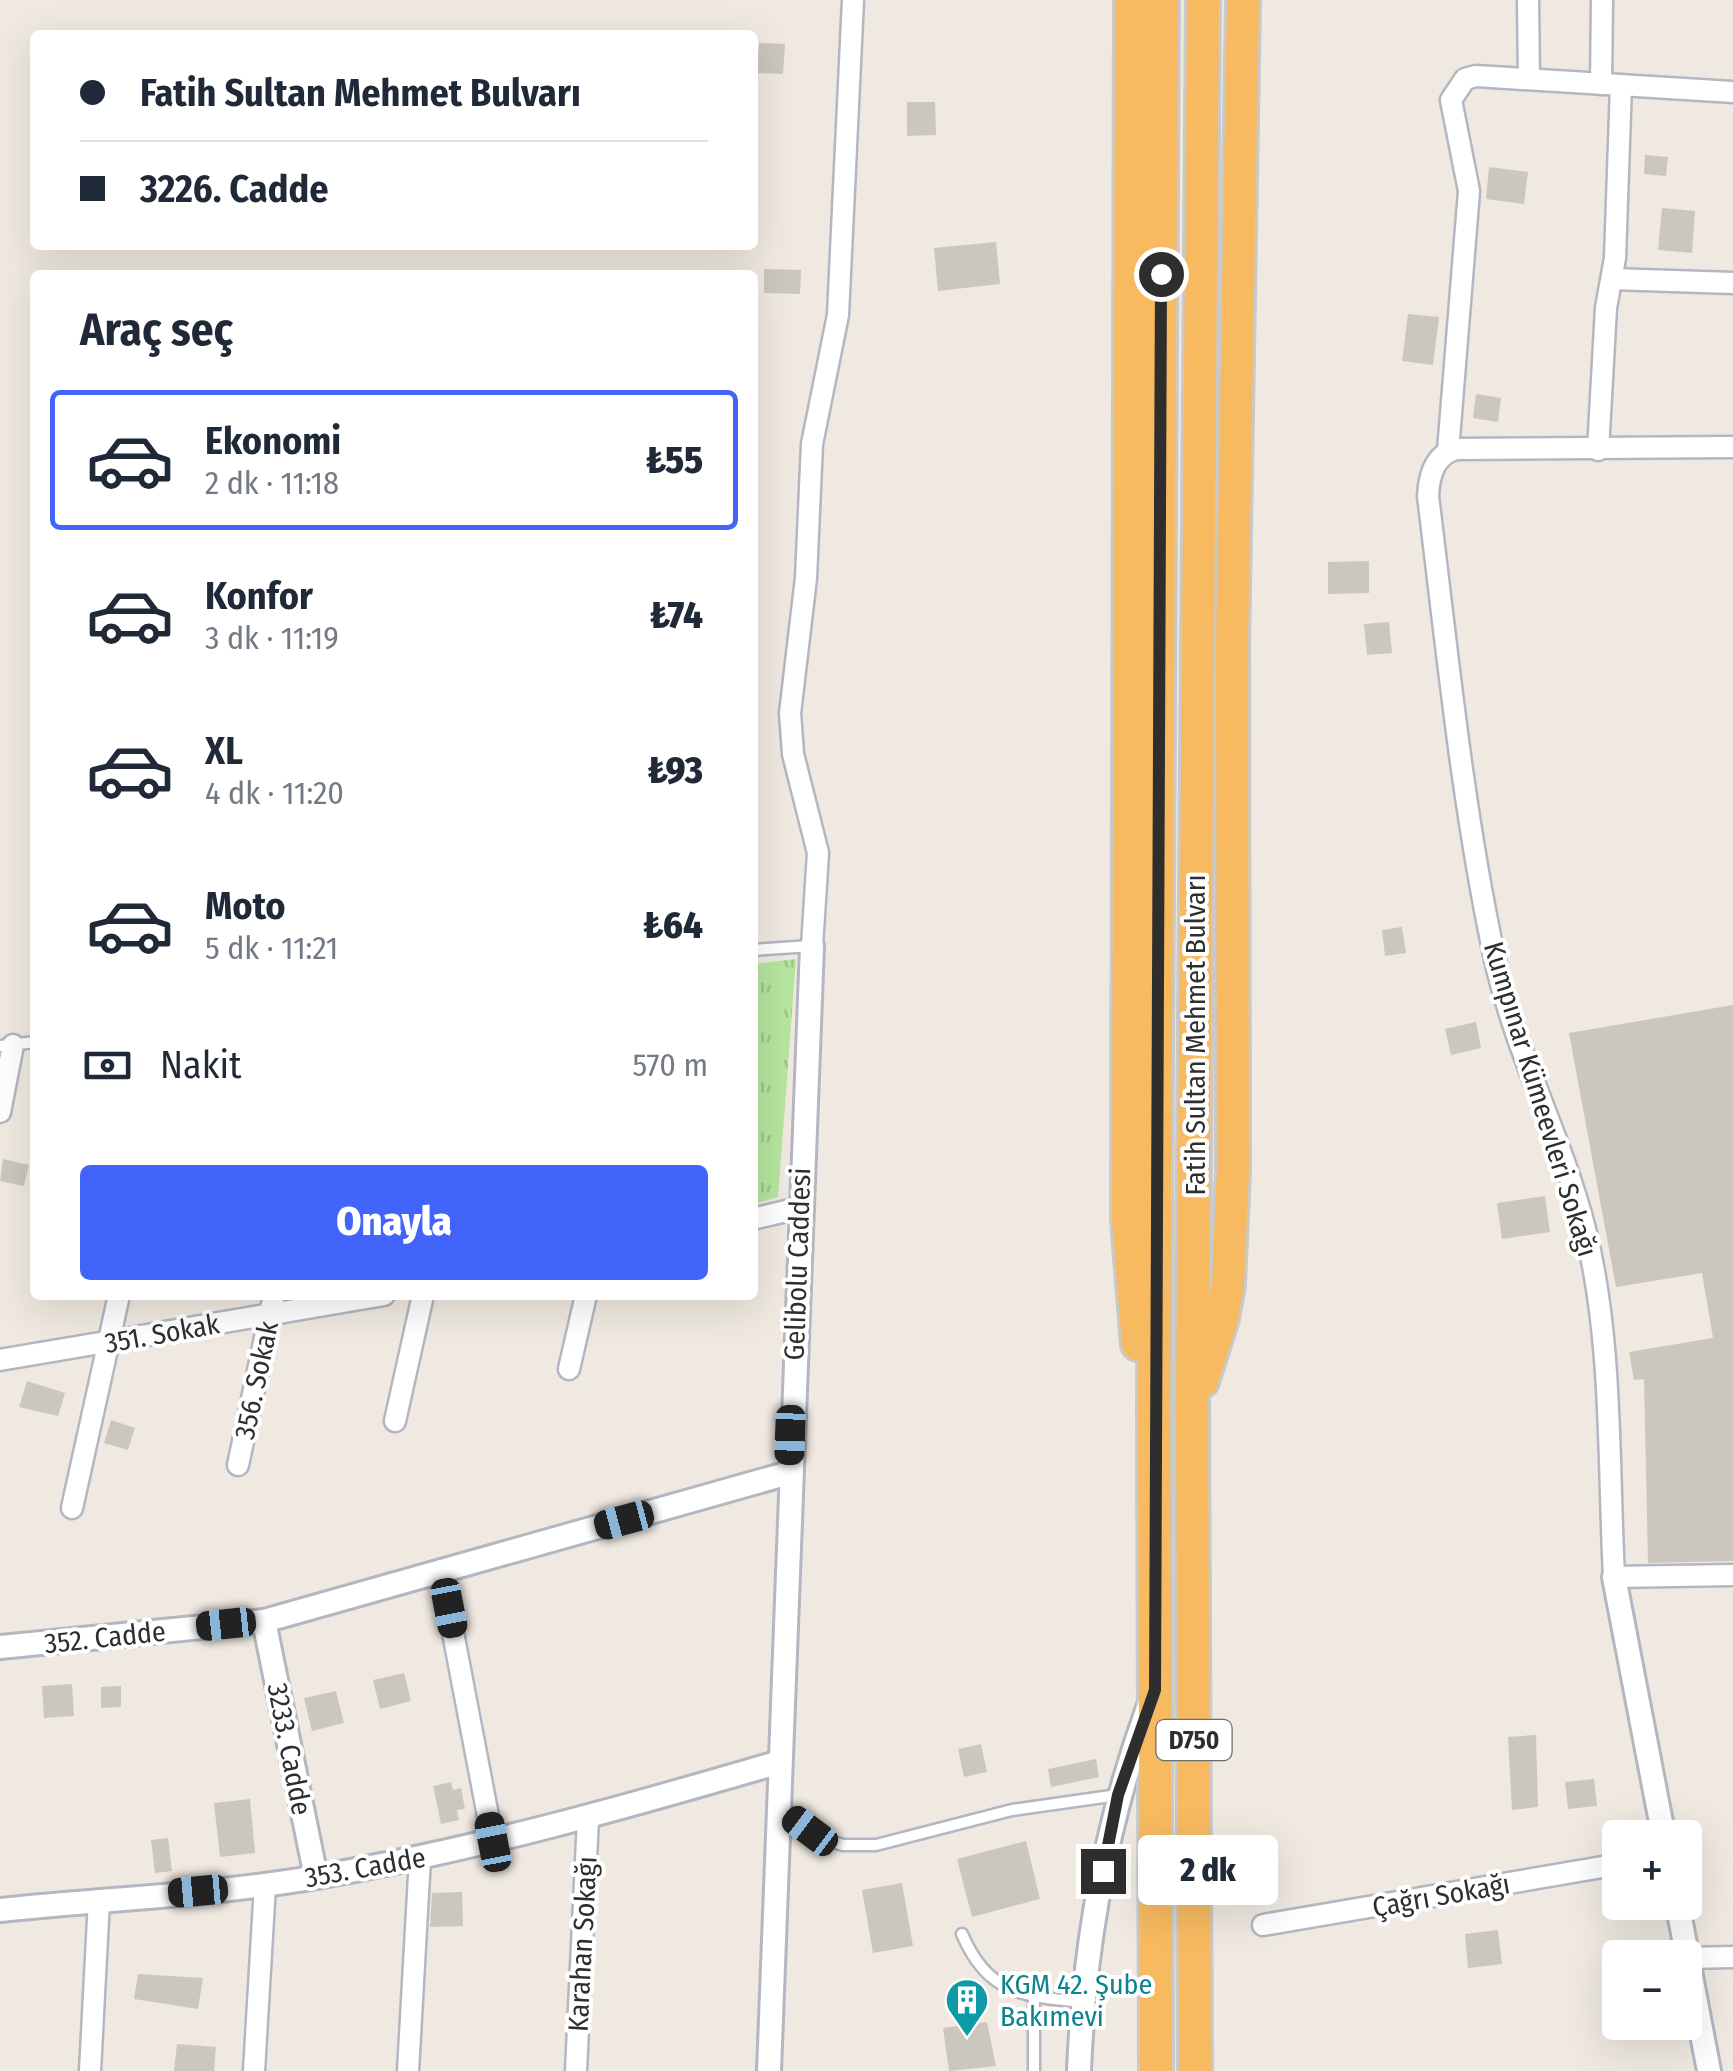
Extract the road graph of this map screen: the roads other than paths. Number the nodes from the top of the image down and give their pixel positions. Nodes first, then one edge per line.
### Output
1 (853, 0) edge
2 (1131, 0) edge
3 (1162, 0) edge
4 (1203, 0) edge
5 (1243, 0) edge
6 (1528, 0) edge
7 (1602, 0) edge
8 (1528, 79) junction
9 (1611, 84) junction
10 (1733, 92) edge
11 (1612, 279) junction
12 (1733, 283) edge
13 (1733, 447) edge
14 (1598, 450) junction
15 (1448, 452) junction
16 (812, 946) junction
17 (758, 950) edge
18 (7, 1046) edge
19 (0, 1112) edge
20 (799, 1208) junction
21 (758, 1218) edge
22 (118, 1300) edge
23 (322, 1300) edge
24 (422, 1300) edge
25 (585, 1300) edge
26 (272, 1304) edge
27 (109, 1342) junction
28 (0, 1360) edge
29 (568, 1369) dead end
30 (1154, 1407) junction
31 (1192, 1409) junction
32 (395, 1421) dead end
33 (238, 1465) dead end
34 (789, 1473) junction
35 (72, 1508) dead end
36 (442, 1570) junction
37 (1614, 1576) junction
38 (1733, 1576) edge
39 (264, 1621) junction
40 (0, 1648) edge
41 (1155, 1690) junction
42 (780, 1762) junction
43 (1118, 1795) junction
44 (778, 1807) junction
45 (588, 1818) junction
46 (1661, 1820) edge
47 (493, 1842) junction
48 (420, 1858) junction
49 (1602, 1867) edge
50 (316, 1877) junction
51 (265, 1885) junction
52 (100, 1900) junction
53 (0, 1910) edge
54 (1263, 1925) dead end
55 (962, 1934) dead end
56 (1733, 1957) edge
57 (1702, 1958) edge
58 (1034, 1996) junction
59 (1084, 2002) junction
60 (1702, 2035) edge
61 (90, 2071) edge
62 (254, 2071) edge
63 (408, 2071) edge
64 (576, 2071) edge
65 (769, 2071) edge
66 (1034, 2071) edge
67 (1079, 2071) edge
68 (1156, 2071) edge
69 (1196, 2071) edge
70 (1709, 2071) edge

1 - 16 street
2 - 30 highway
3 - 30 highway, Fatih Sultan Mehmet Bulvarı / D750
4 - 31 highway, Fatih Sultan Mehmet Bulvarı / D750
5 - 31 highway
6 - 8 street
7 - 9 street
8 - 9 street, Kumpınar Kümeevleri Sokağı
8 - 15 street, Kumpınar Kümeevleri Sokağı
9 - 10 street, Kumpınar Kümeevleri Sokağı
9 - 11 street
11 - 12 street
11 - 14 street
13 - 14 street
14 - 15 street
15 - 37 street, Kumpınar Kümeevleri Sokağı
16 - 17 lane
16 - 20 street, Gelibolu Caddesi
18 - 19 street
20 - 21 street
20 - 34 street, Gelibolu Caddesi
22 - 27 street
23 - 26 street, 351. Sokak
24 - 32 street
25 - 29 street
26 - 27 street, 351. Sokak
26 - 33 street, 356. Sokak
27 - 28 street, 351. Sokak
27 - 35 street
30 - 41 highway, Fatih Sultan Mehmet Bulvarı / D750
31 - 69 highway, Fatih Sultan Mehmet Bulvarı / D750
34 - 36 street, 352. Cadde
34 - 42 street, Gelibolu Caddesi
36 - 39 street, 352. Cadde
36 - 47 street
37 - 38 street
37 - 46 street
39 - 40 street, 352. Cadde
39 - 50 street, 3233. Cadde
41 - 43 street
41 - 68 highway, Fatih Sultan Mehmet Bulvarı / D750
42 - 44 street, Gelibolu Caddesi
42 - 45 street, 353. Cadde
43 - 44 lane
43 - 59 street
44 - 65 street, Gelibolu Caddesi
45 - 47 street, 353. Cadde
45 - 64 street, Karahan Sokağı
47 - 48 street, 353. Cadde
48 - 50 street, 353. Cadde
48 - 63 street
49 - 54 street, Çağrı Sokağı
50 - 51 street, 353. Cadde
51 - 52 street, 353. Cadde
51 - 62 street
52 - 53 street, 353. Cadde
52 - 61 street
55 - 58 lane
56 - 57 street
58 - 59 lane
58 - 66 lane
59 - 67 street
60 - 70 street

